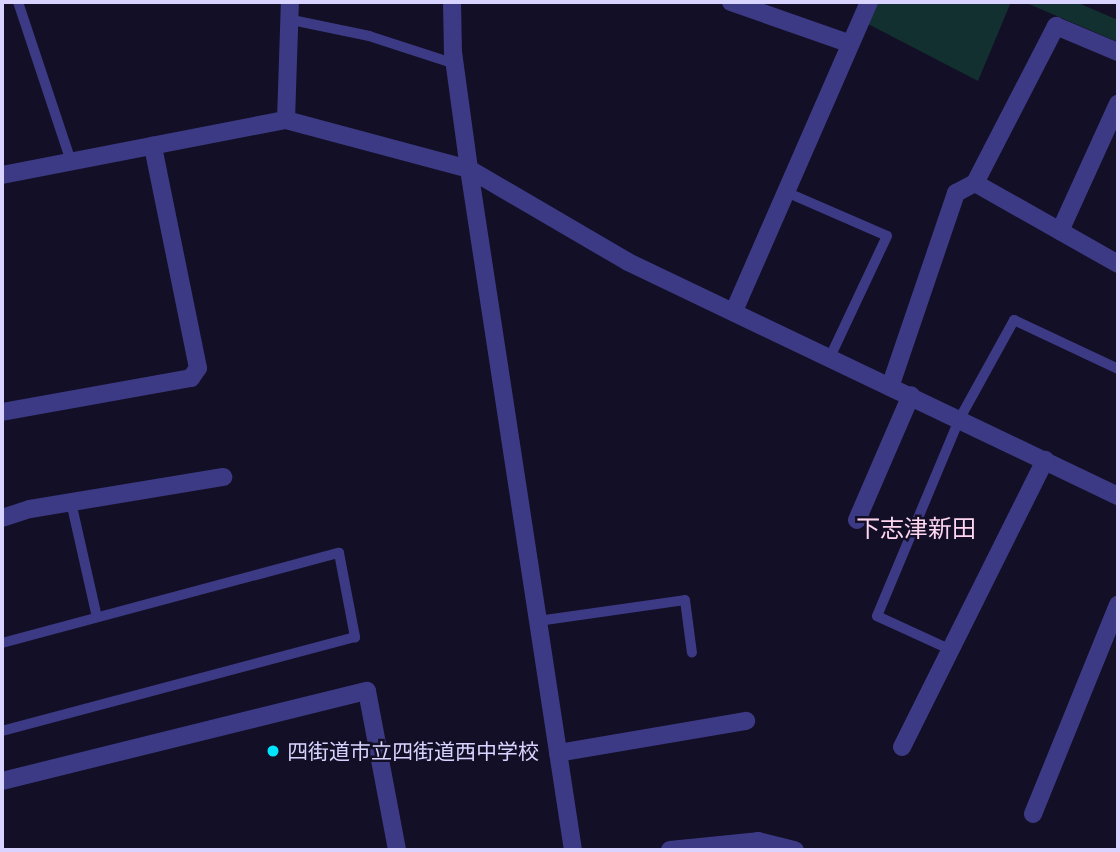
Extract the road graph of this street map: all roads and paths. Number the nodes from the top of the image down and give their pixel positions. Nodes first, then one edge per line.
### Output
1 (18, 2) edge
2 (452, 2) edge
3 (731, 2) edge
4 (869, 2) edge
5 (291, 11) edge
6 (848, 43) junction
7 (1118, 52) edge
8 (455, 64) junction
9 (1118, 104) edge
10 (286, 120) junction
11 (153, 146) junction
12 (71, 161) junction
13 (469, 169) junction
14 (2, 175) edge
15 (975, 183) junction
16 (786, 192) junction
17 (1060, 231) junction
18 (1118, 264) edge
19 (734, 311) junction
20 (830, 357) junction
21 (1118, 369) edge
22 (890, 387) junction
23 (911, 396) junction
24 (2, 410) edge
25 (960, 418) junction
26 (1045, 460) junction
27 (223, 477) dead end
28 (1118, 496) edge
29 (71, 502) junction
30 (2, 518) edge
31 (858, 520) dead end
32 (1118, 605) edge
33 (97, 618) junction
34 (538, 621) junction
35 (2, 643) edge
36 (949, 649) junction
37 (692, 653) dead end
38 (747, 721) dead end
39 (2, 731) edge
40 (902, 747) dead end
41 (558, 754) junction
42 (2, 782) edge
43 (1033, 814) dead end
44 (397, 850) edge
45 (573, 850) edge
46 (670, 850) edge
47 (795, 850) edge

1 - 12 lane
2 - 8 street
3 - 6 street
4 - 6 street
5 - 8 lane
5 - 10 street
6 - 16 street
7 - 15 street
8 - 13 street
9 - 17 street
10 - 11 street
10 - 13 street
11 - 12 street
11 - 24 street
12 - 14 street
13 - 19 street
13 - 34 street
15 - 17 street
15 - 22 street
16 - 19 street
16 - 20 lane
17 - 18 street
19 - 20 street
20 - 22 street
21 - 25 lane
22 - 23 street
23 - 25 street
23 - 31 street
25 - 26 street
25 - 36 lane
26 - 28 street
26 - 36 street
27 - 29 street
29 - 30 street
29 - 33 lane
32 - 43 street
33 - 35 lane
33 - 39 lane
34 - 37 lane
34 - 41 street
36 - 40 street
38 - 41 street
41 - 45 street
42 - 44 street
46 - 47 street

